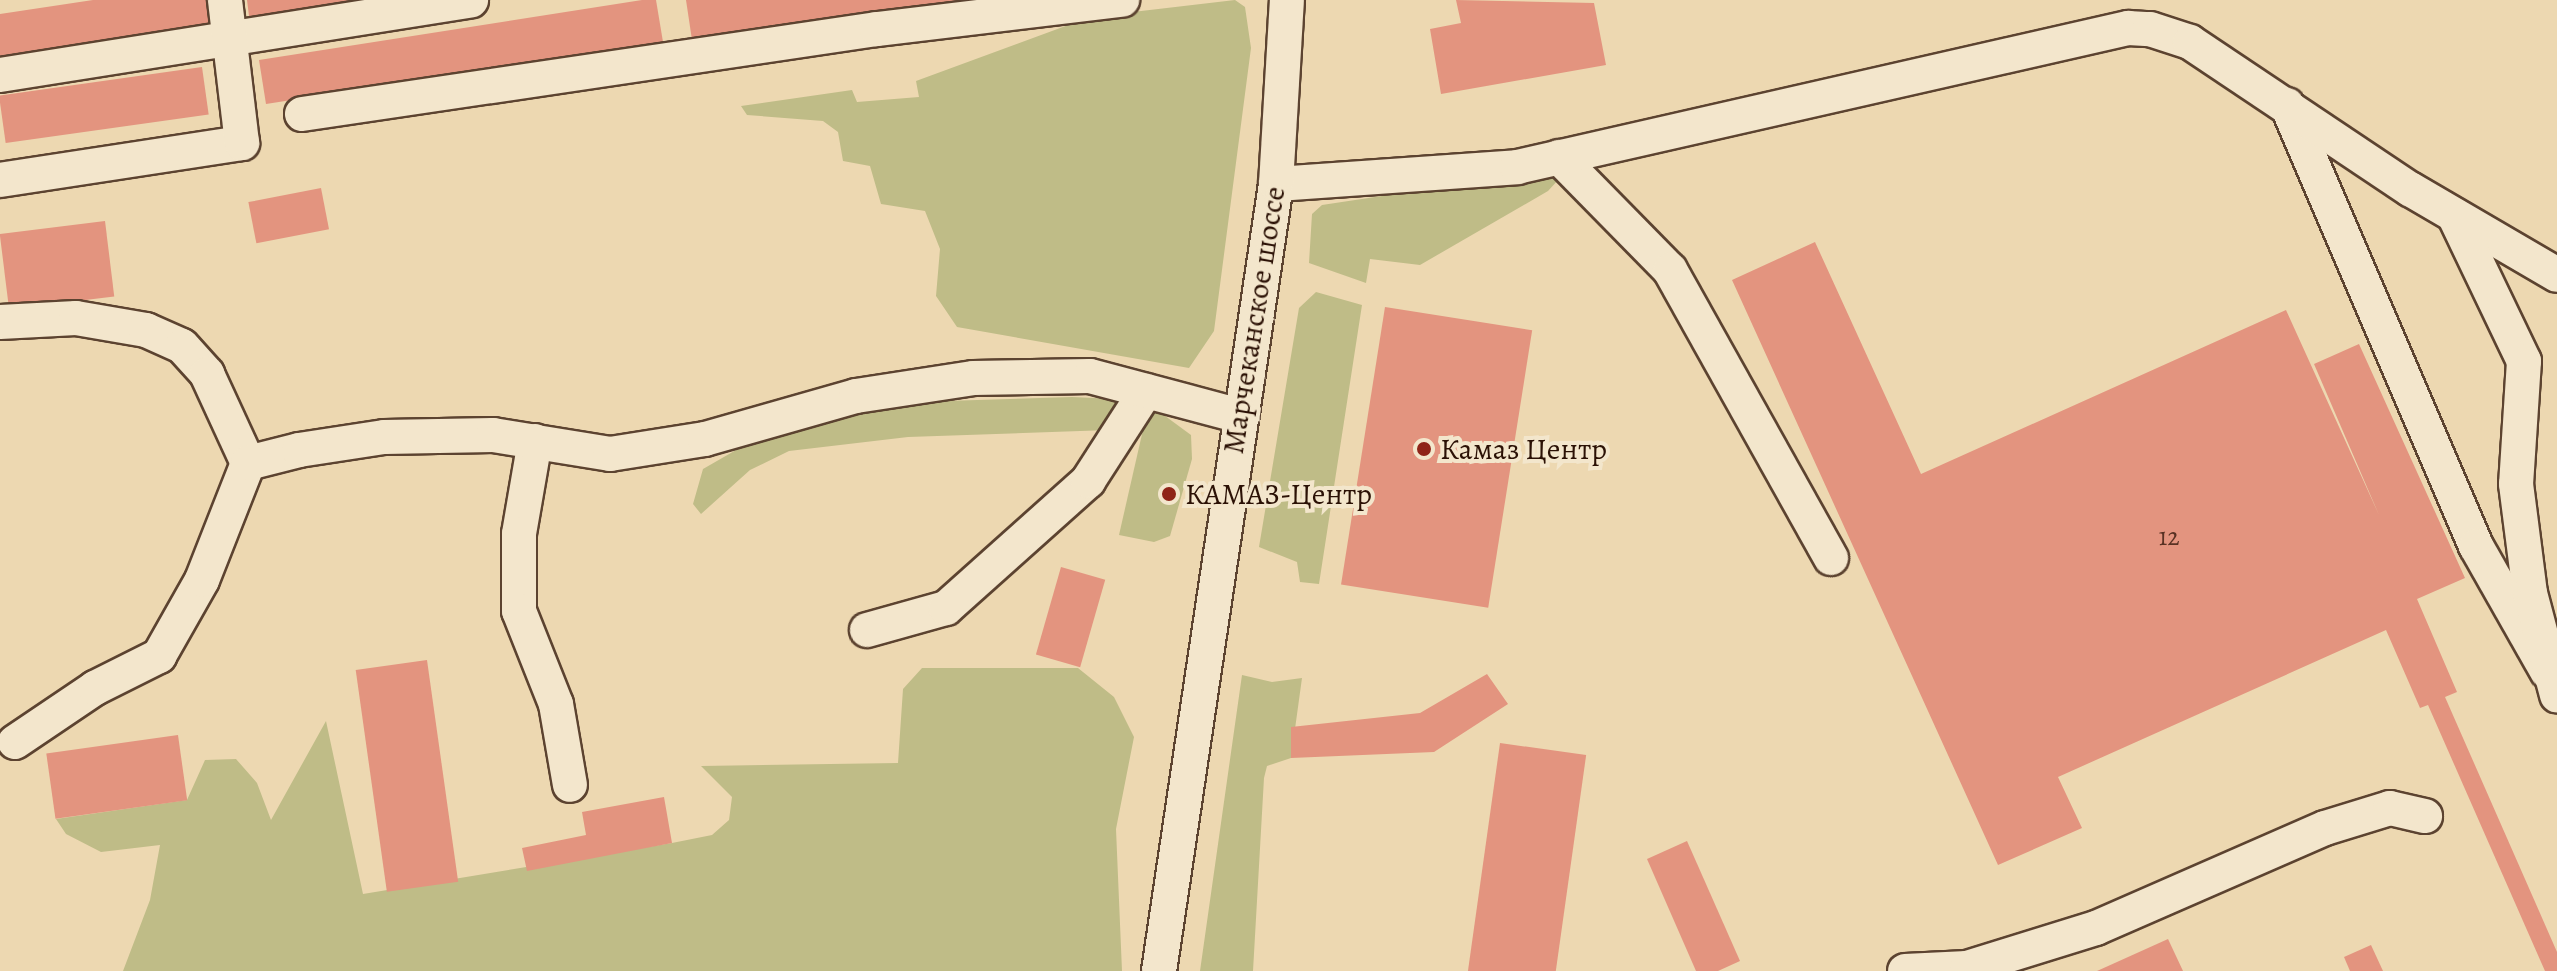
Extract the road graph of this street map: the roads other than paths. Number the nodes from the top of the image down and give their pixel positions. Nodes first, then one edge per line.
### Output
1 (225, 0) edge
2 (471, 0) edge
3 (1122, 0) edge
4 (1287, 0) edge
5 (231, 38) junction
6 (0, 75) edge
7 (2287, 105) junction
8 (302, 114) dead end
9 (1559, 157) junction
10 (0, 180) edge
11 (1276, 184) junction
12 (2454, 215) junction
13 (2557, 275) edge
14 (0, 322) edge
15 (1146, 391) junction
16 (1240, 416) junction
17 (535, 441) junction
18 (248, 463) junction
19 (1831, 558) dead end
20 (867, 630) dead end
21 (2552, 683) edge
22 (15, 742) dead end
23 (570, 785) dead end
24 (2425, 816) dead end
25 (1159, 971) edge
26 (1905, 971) edge

1 - 5 street
2 - 5 street
3 - 8 street
4 - 11 street, Марчеканское шоссе
5 - 6 street
5 - 10 street
7 - 9 street
7 - 12 street
7 - 21 street
9 - 11 street
9 - 19 street
11 - 16 street, Марчеканское шоссе
12 - 13 street
12 - 21 street
14 - 18 street
15 - 16 street
15 - 17 street
15 - 20 street
16 - 25 street, Марчеканское шоссе
17 - 18 street
17 - 23 street
18 - 22 street
24 - 26 street

